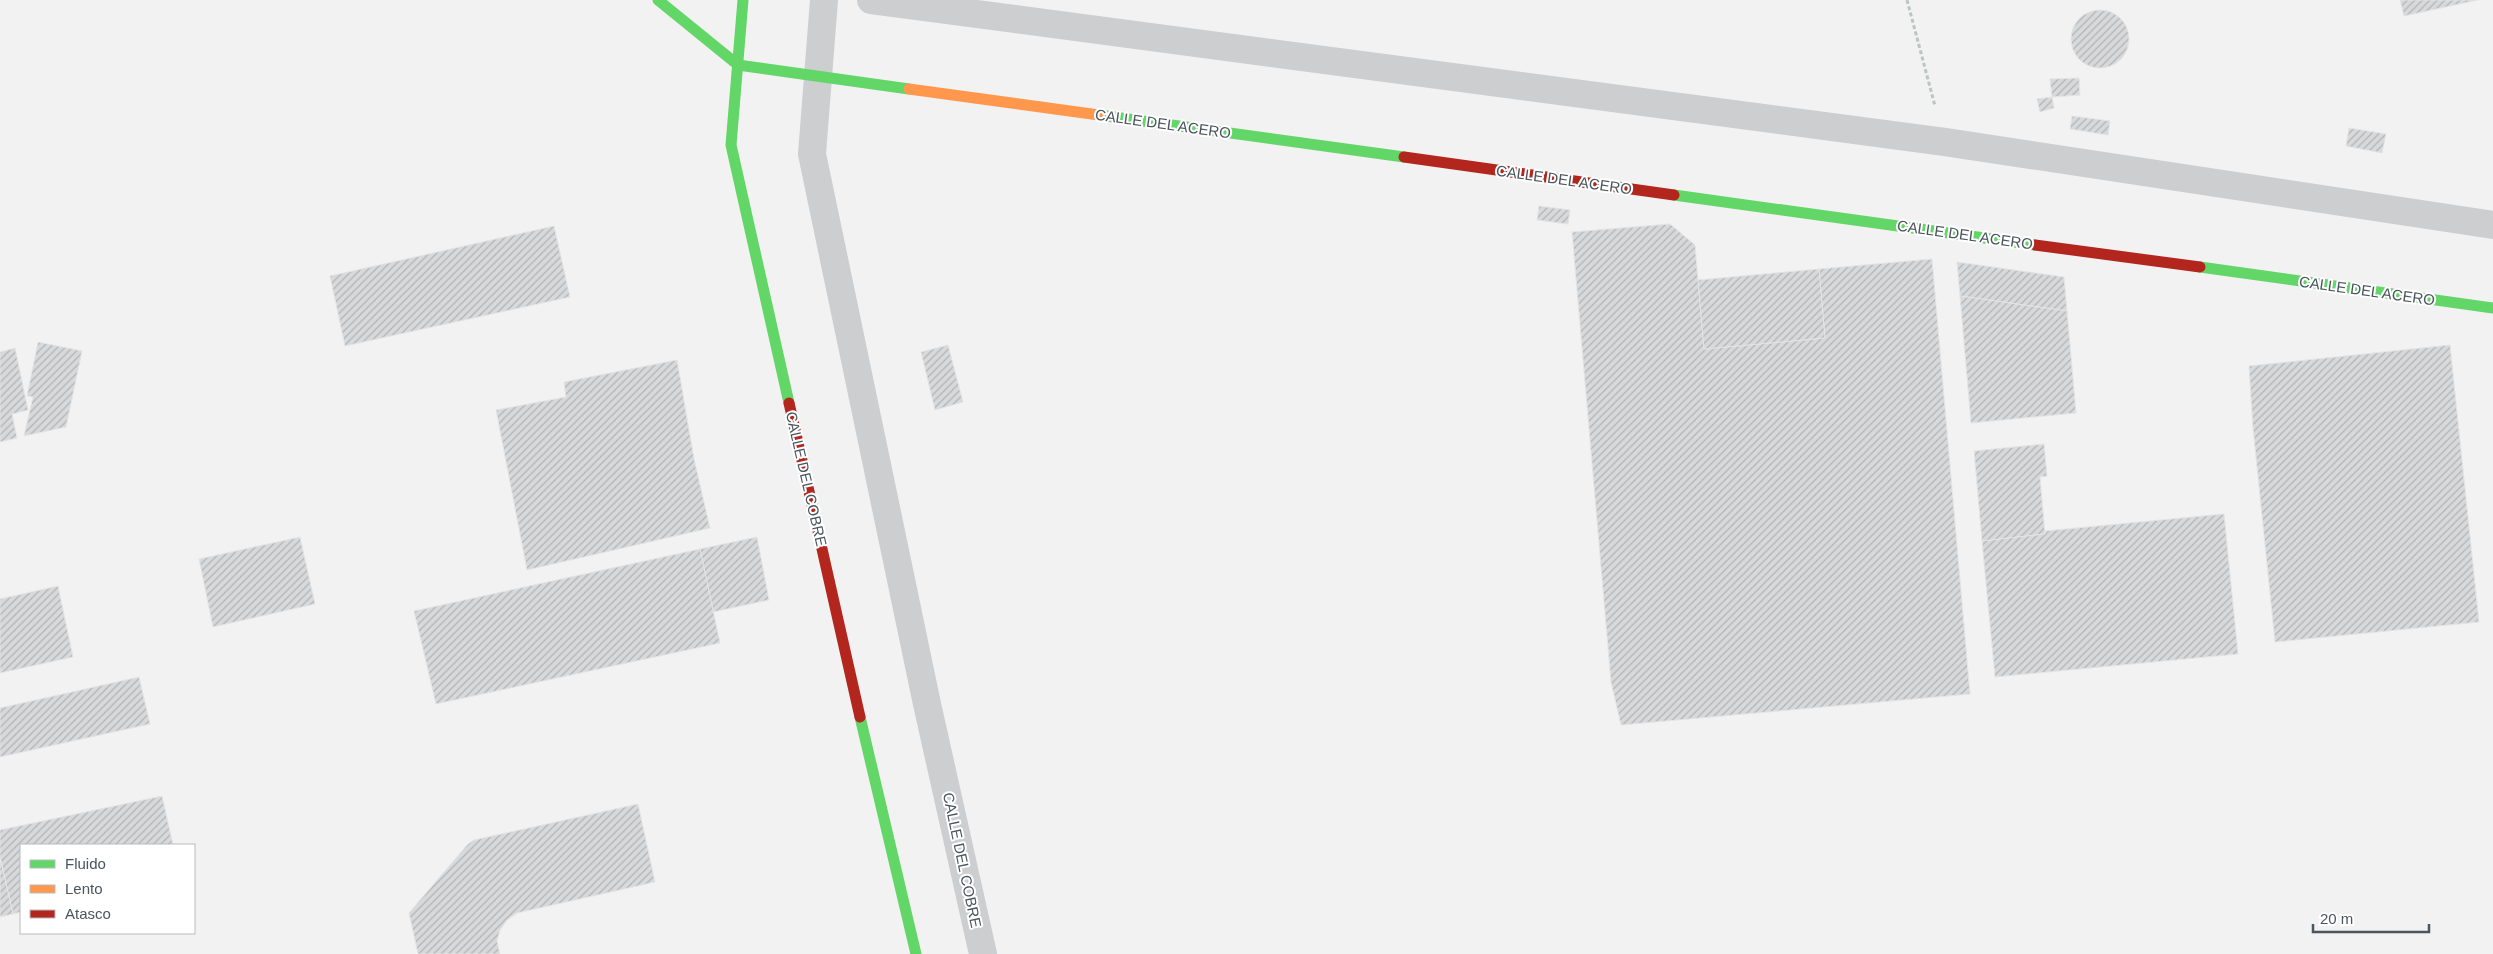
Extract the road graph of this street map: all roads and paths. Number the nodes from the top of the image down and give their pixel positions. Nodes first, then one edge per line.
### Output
1 (658, 0) edge
2 (743, 0) edge
3 (824, 0) edge
4 (871, 0) edge
5 (1907, 0) edge
6 (738, 65) junction
7 (818, 76) junction
8 (1945, 142) junction
9 (2493, 225) edge
10 (2493, 308) edge
11 (916, 954) edge
12 (983, 954) edge

1 - 6 street
2 - 6 street, CALLE DEL COBRE
3 - 7 street, CALLE DEL COBRE
4 - 8 street
5 - 8 path
6 - 7 street, CALLE DEL ACERO
6 - 11 street, CALLE DEL COBRE
7 - 10 street, CALLE DEL ACERO
7 - 12 street, CALLE DEL COBRE
8 - 9 street

